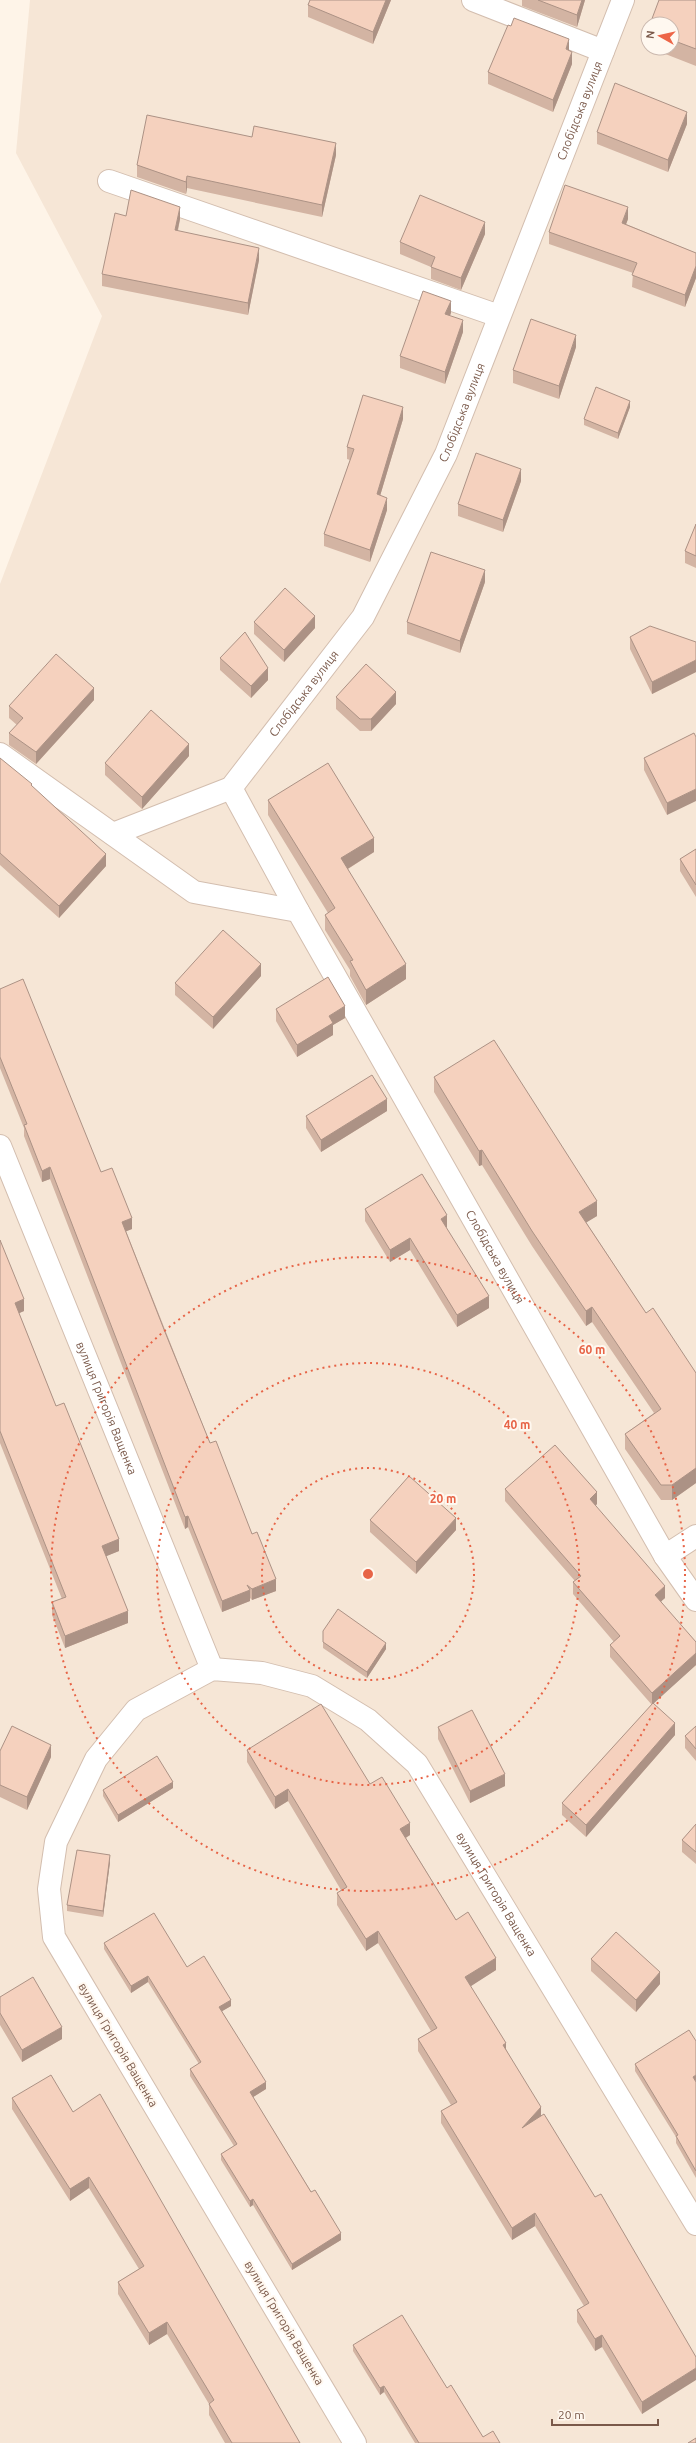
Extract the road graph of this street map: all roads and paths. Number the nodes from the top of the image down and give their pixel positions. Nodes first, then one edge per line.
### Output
1 (473, 0) edge
2 (623, 0) edge
3 (603, 51) junction
4 (109, 181) dead end
5 (499, 316) junction
6 (0, 754) edge
7 (231, 788) junction
8 (113, 834) junction
9 (298, 911) junction
10 (0, 1146) edge
11 (696, 1536) edge
12 (665, 1556) junction
13 (696, 1600) edge
14 (212, 1669) junction
15 (696, 2224) edge
16 (355, 2443) edge

1 - 3 street
2 - 3 street, Слобідська вулиця
3 - 5 street, Слобідська вулиця
4 - 5 street
5 - 7 street, Слобідська вулиця
6 - 8 street
7 - 8 street
7 - 9 street, Слобідська вулиця
8 - 9 street
9 - 12 street, Слобідська вулиця
10 - 14 street, вулиця Григорія Ващенка
11 - 12 street
12 - 13 street, Слобідська вулиця
14 - 15 street, вулиця Григорія Ващенка
14 - 16 street, вулиця Григорія Ващенка

